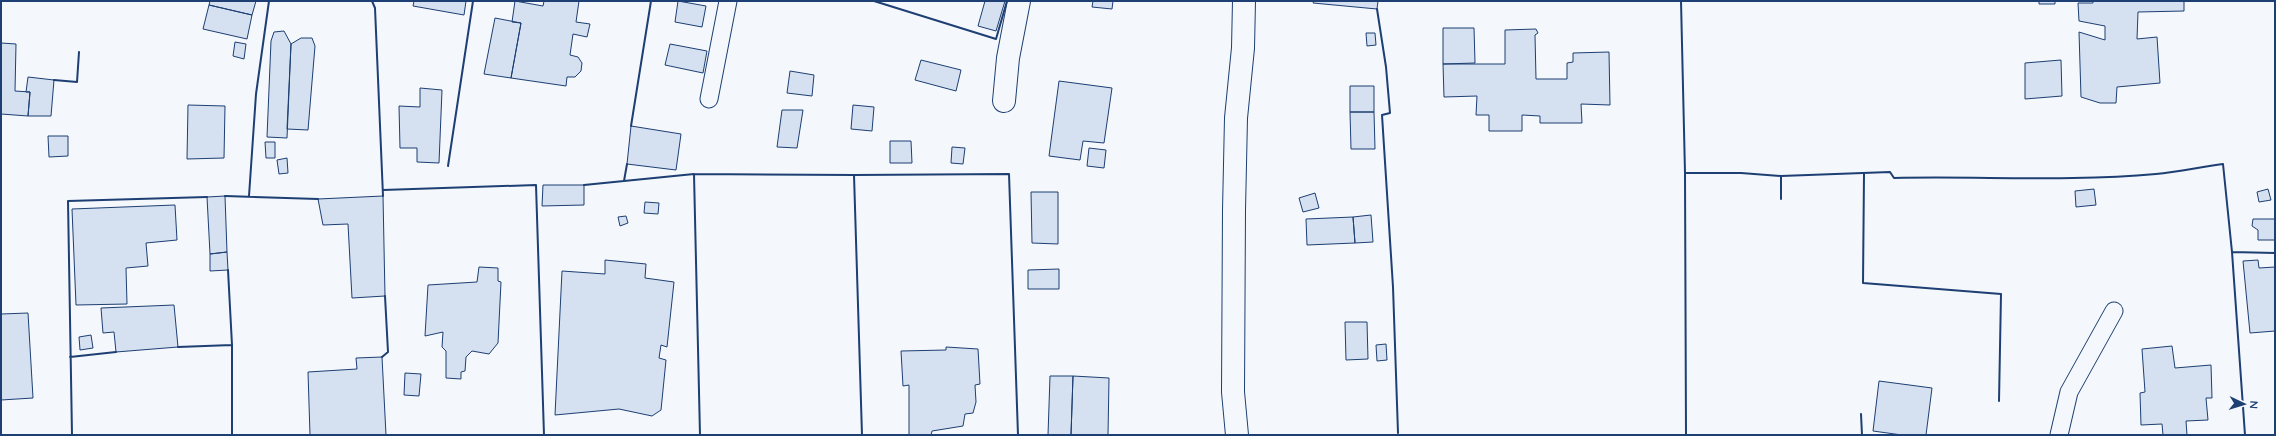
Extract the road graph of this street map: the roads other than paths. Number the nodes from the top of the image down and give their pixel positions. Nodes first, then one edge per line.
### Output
1 (728, 1) edge
2 (1019, 1) edge
3 (1244, 1) edge
4 (709, 99) dead end
5 (1004, 101) dead end
6 (2114, 311) dead end
7 (1237, 435) edge
8 (2059, 435) edge

1 - 4 lane
2 - 5 street
3 - 7 street
6 - 8 lane

